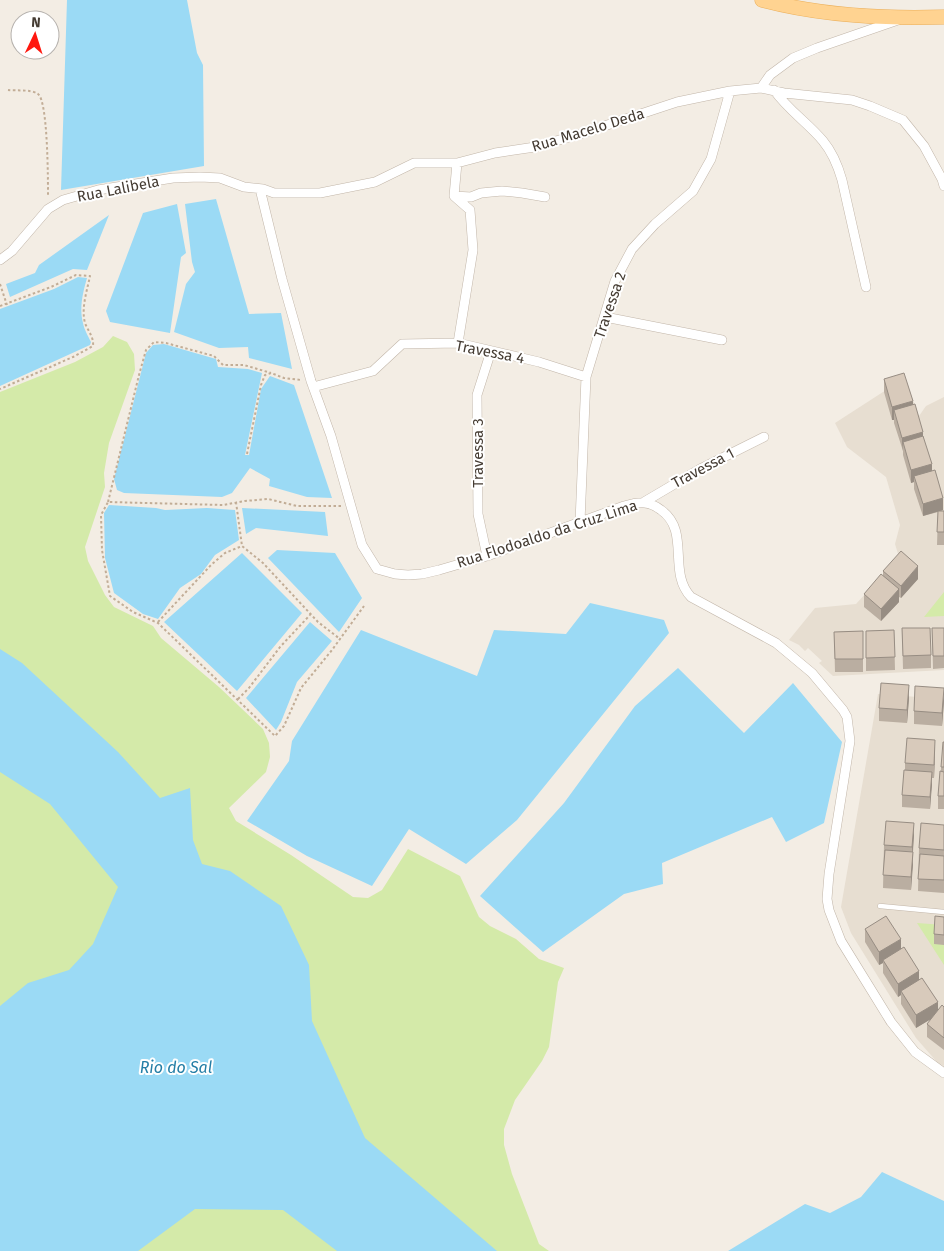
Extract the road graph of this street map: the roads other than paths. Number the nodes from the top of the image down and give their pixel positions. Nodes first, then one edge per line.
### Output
1 (762, 0) edge
2 (944, 17) edge
3 (903, 19) junction
4 (761, 88) junction
5 (774, 90) junction
6 (730, 91) junction
7 (457, 163) junction
8 (944, 186) edge
9 (260, 189) junction
10 (454, 196) junction
11 (545, 198) dead end
12 (0, 260) edge
13 (866, 287) dead end
14 (605, 317) junction
15 (722, 340) dead end
16 (458, 343) junction
17 (491, 351) junction
18 (586, 377) junction
19 (312, 384) junction
20 (764, 437) dead end
21 (644, 502) junction
22 (580, 522) junction
23 (487, 556) junction
24 (880, 906) dead end
25 (944, 912) edge
26 (944, 1073) edge

1 - 3 main road
2 - 3 main road
3 - 4 street
4 - 5 street, Rua Macelo Deda
4 - 6 street, Rua Macelo Deda
5 - 8 street, Rua Macelo Deda
5 - 13 street
6 - 7 street, Rua Macelo Deda
6 - 14 street, Travessa 2
7 - 9 street, Rua Macelo Deda
7 - 10 street
9 - 12 street, Rua Lalibela
9 - 19 street, Rua Flodoaldo da Cruz Lima
10 - 11 street
10 - 16 street
14 - 15 street
14 - 18 street, Travessa 2
16 - 17 street, Travessa 4
16 - 19 street, Travessa 4
17 - 18 street, Travessa 4
17 - 23 street, Travessa 3
18 - 22 street, Travessa 2
19 - 23 street, Rua Flodoaldo da Cruz Lima
20 - 21 street, Travessa 1
21 - 22 street, Rua Flodoaldo da Cruz Lima
21 - 26 street, Rua Flodoaldo da Cruz Lima
22 - 23 street, Rua Flodoaldo da Cruz Lima
24 - 25 lane

